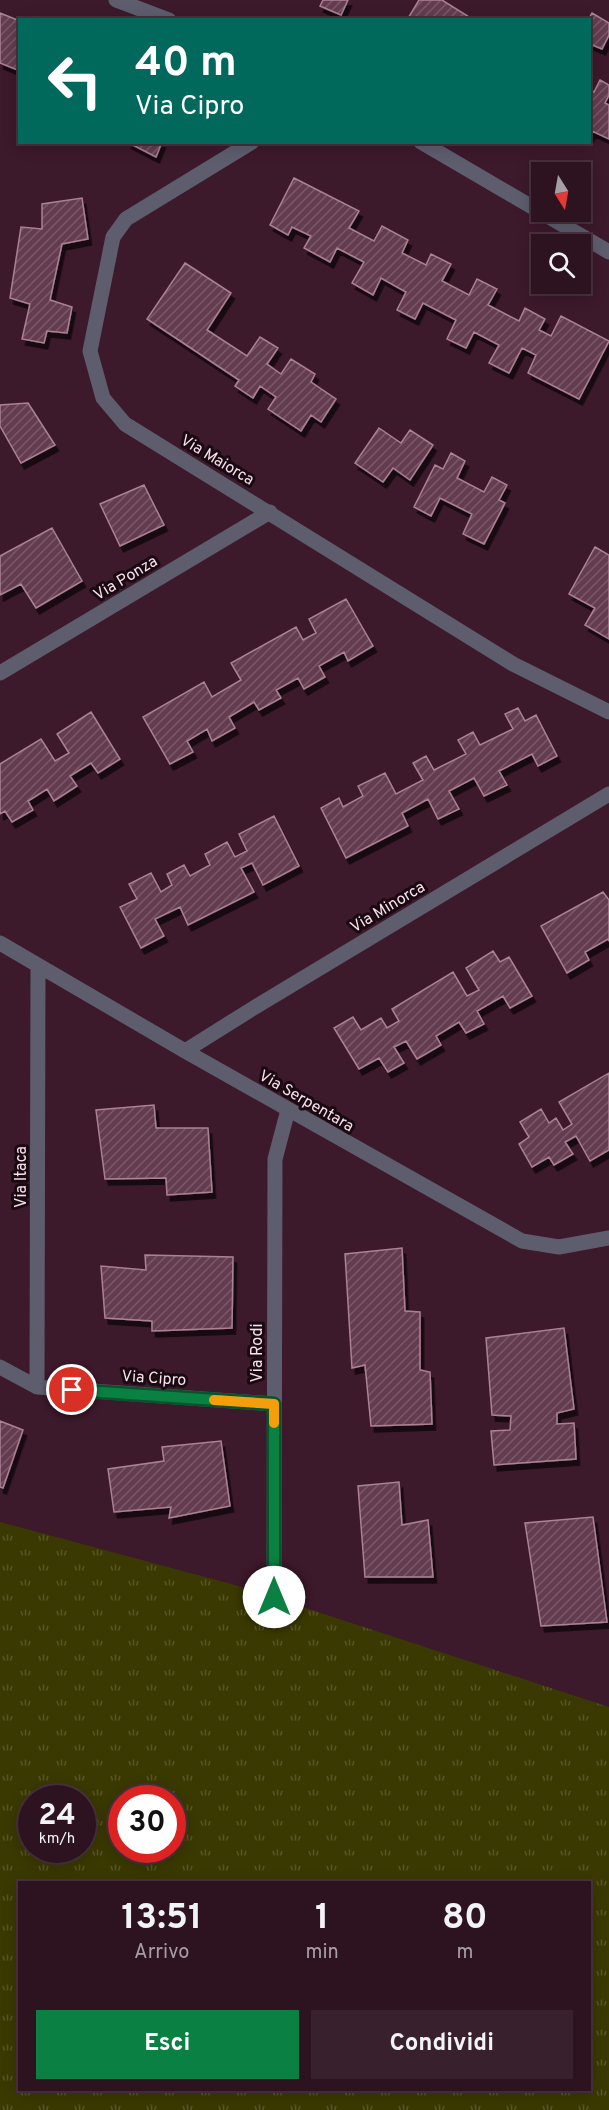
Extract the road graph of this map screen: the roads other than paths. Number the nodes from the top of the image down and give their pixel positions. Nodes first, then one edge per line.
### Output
1 (116, 0) edge
2 (164, 18) edge
3 (249, 144) edge
4 (424, 144) edge
5 (609, 252) edge
6 (270, 512) junction
7 (0, 673) edge
8 (609, 712) edge
9 (609, 794) edge
10 (0, 943) edge
11 (38, 966) junction
12 (185, 1051) junction
13 (288, 1110) junction
14 (609, 1238) edge
15 (0, 1367) edge
16 (37, 1387) junction
17 (274, 1404) junction
18 (274, 1597) dead end

1 - 2 street
3 - 6 street, Via Maiorca
4 - 5 street
6 - 7 street, Via Ponza
6 - 8 street, Via Maiorca
9 - 12 street, Via Minorca
10 - 11 street, Via Serpentara
11 - 12 street, Via Serpentara
11 - 16 street, Via Itaca
12 - 13 street, Via Serpentara
13 - 14 street, Via Serpentara
13 - 17 street, Via Rodi
15 - 16 street, Via Cipro
16 - 17 street, Via Cipro
17 - 18 street, Via Rodi

